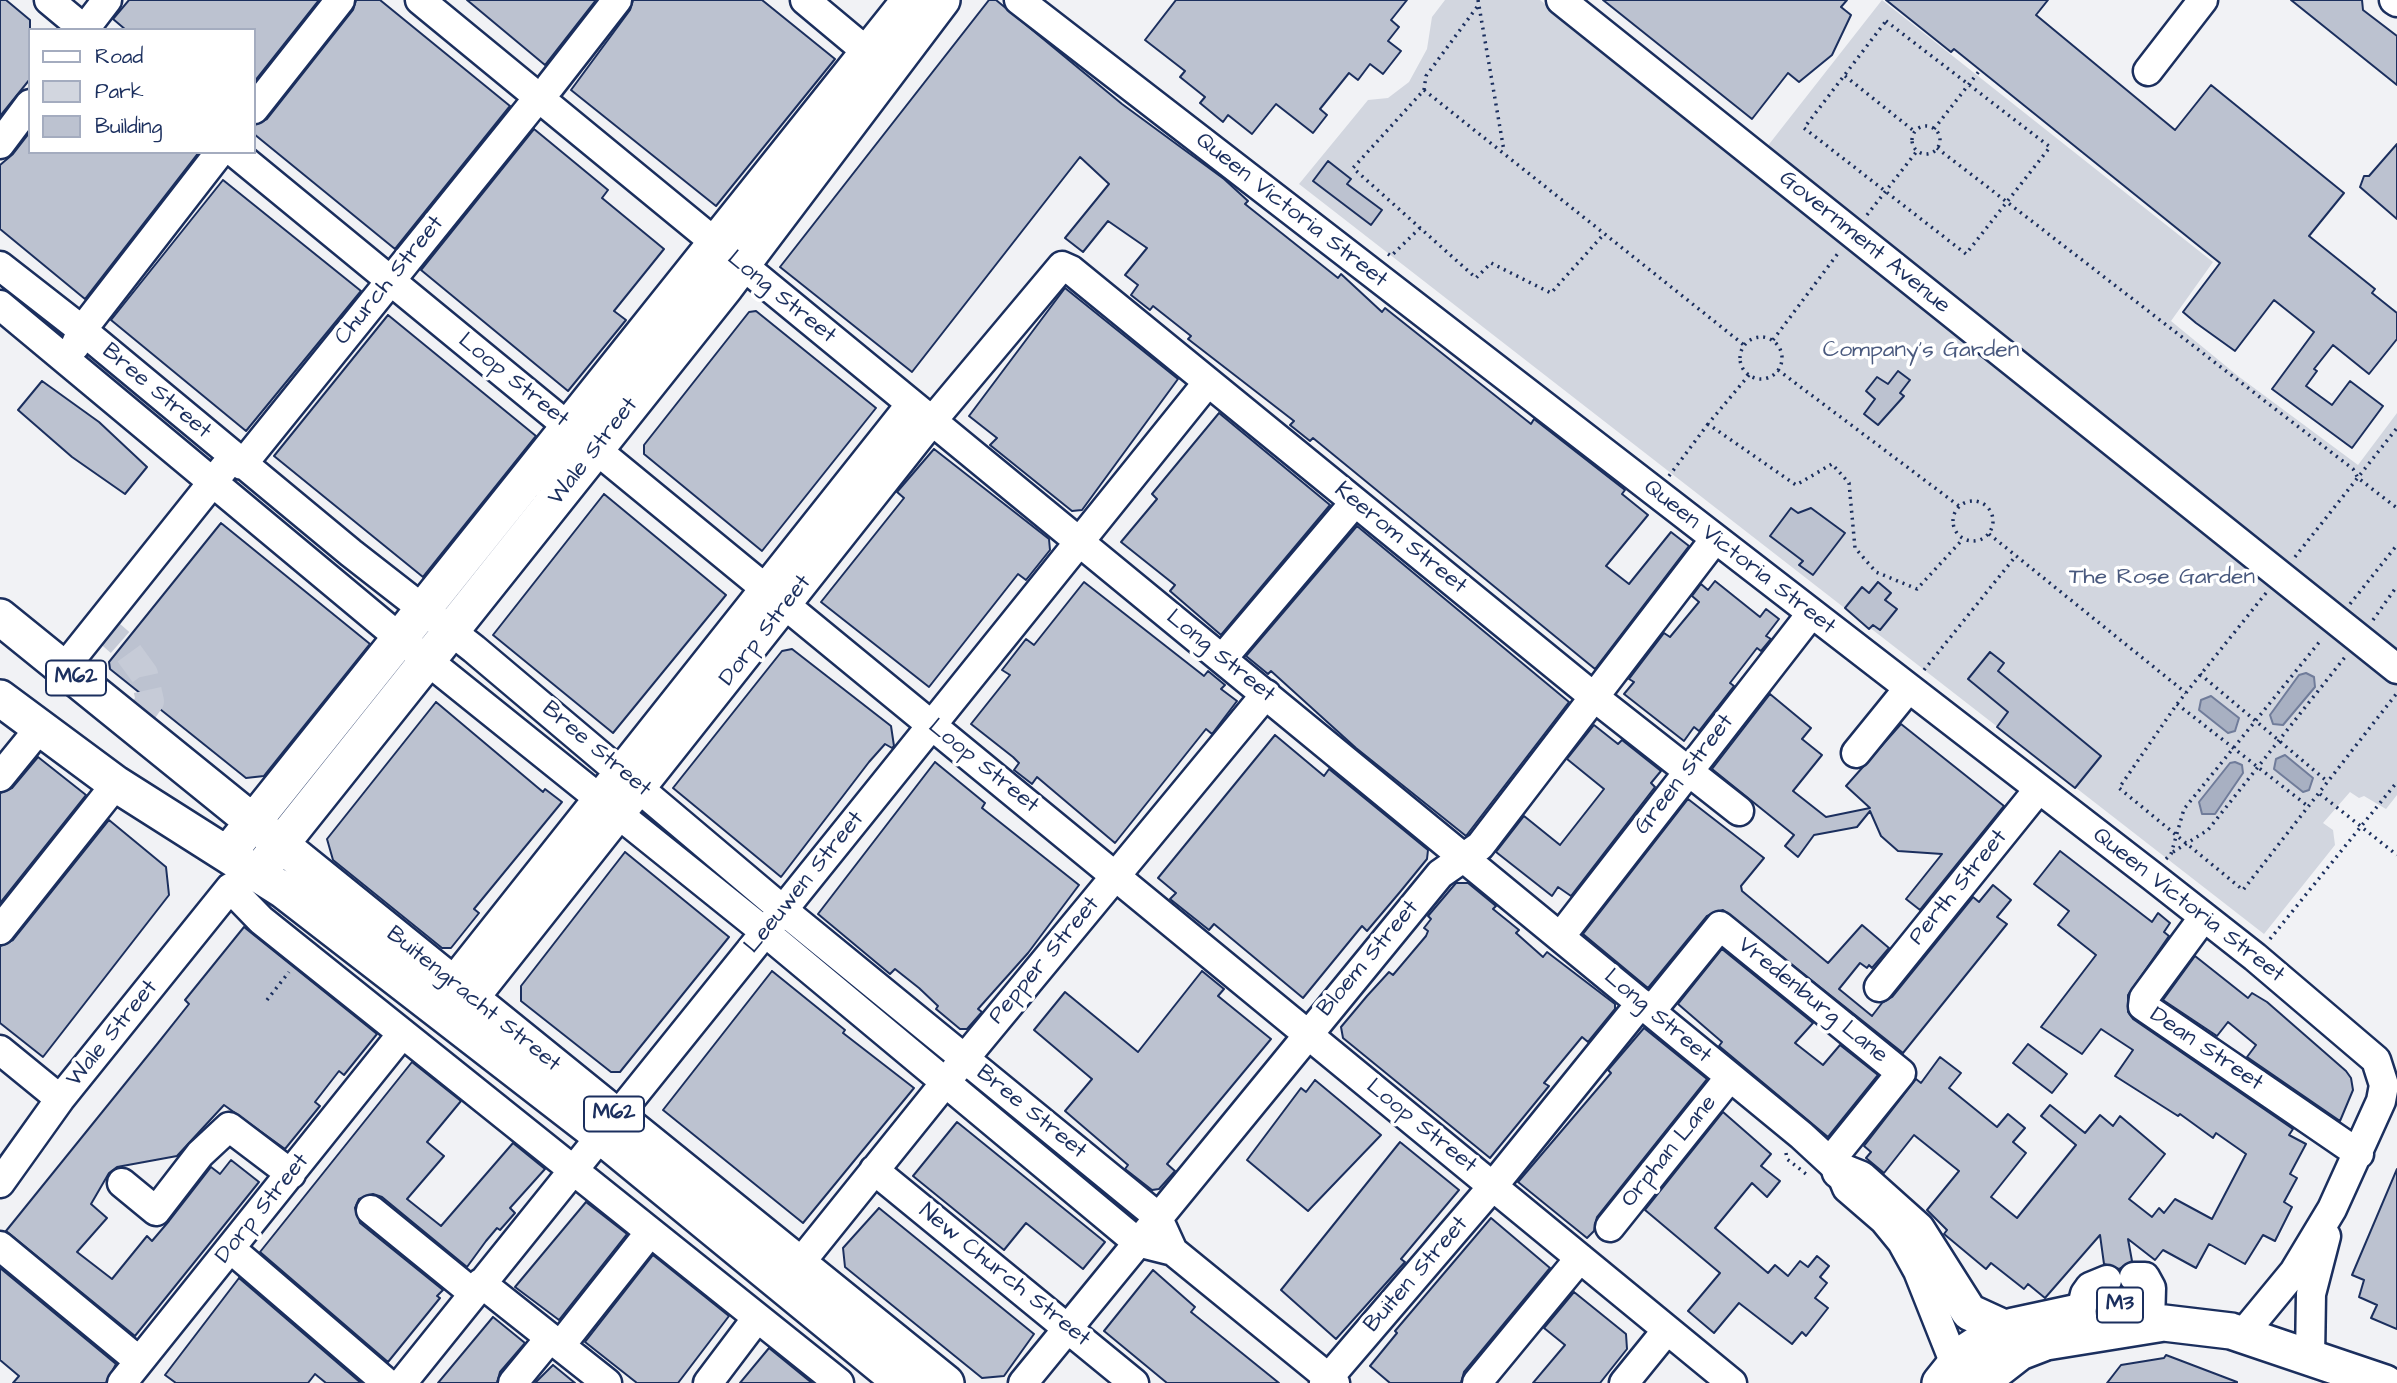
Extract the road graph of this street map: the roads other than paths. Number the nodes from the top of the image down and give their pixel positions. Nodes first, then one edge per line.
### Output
1 (49, 0) edge
2 (107, 0) edge
3 (340, 0) edge
4 (420, 0) edge
5 (617, 0) edge
6 (805, 0) edge
7 (910, 0) edge
8 (942, 0) edge
9 (1020, 0) edge
10 (1561, 0) edge
11 (2203, 0) edge
12 (83, 28) edge
13 (86, 28) edge
14 (878, 62) junction
15 (2148, 71) dead end
16 (544, 92) junction
17 (256, 106) edge
18 (28, 107) edge
19 (0, 144) edge
20 (218, 154) edge
21 (236, 154) edge
22 (728, 255) junction
23 (0, 266) edge
24 (1062, 266) joint
25 (390, 280) junction
26 (0, 305) edge
27 (82, 330) junction
28 (69, 360) junction
29 (1208, 382) junction
30 (921, 413) junction
31 (570, 428) junction
32 (597, 450) junction
33 (237, 461) junction
34 (213, 481) junction
35 (1355, 502) junction
36 (1715, 539) junction
37 (1078, 542) junction
38 (775, 596) junction
39 (1811, 614) junction
40 (0, 617) edge
41 (439, 621) junction
42 (415, 650) junction
43 (1222, 659) junction
44 (64, 668) junction
45 (2397, 668) edge
46 (1908, 690) junction
47 (1594, 697) junction
48 (0, 698) edge
49 (1270, 698) junction
50 (933, 726) junction
51 (39, 729) junction
52 (1856, 753) dead end
53 (1688, 770) junction
54 (0, 777) edge
55 (631, 779) junction
56 (116, 784) junction
57 (2038, 790) junction
58 (597, 799) junction
59 (1739, 811) dead end
60 (618, 817) junction
61 (252, 823) junction
62 (229, 853) junction
63 (1462, 858) junction
64 (256, 869) junction
65 (1120, 880) junction
66 (783, 910) junction
67 (2203, 918) junction
68 (0, 930) edge
69 (765, 932) junction
70 (1560, 937) junction
71 (1879, 987) dead end
72 (463, 990) junction
73 (1646, 1007) junction
74 (402, 1034) junction
75 (1307, 1034) junction
76 (0, 1050) edge
77 (971, 1063) junction
78 (2389, 1073) edge
79 (1730, 1077) junction
80 (951, 1087) junction
81 (60, 1099) junction
82 (610, 1127) junction
83 (2359, 1154) junction
84 (574, 1171) junction
85 (1829, 1171) junction
86 (291, 1174) junction
87 (879, 1174) junction
88 (0, 1183) edge
89 (122, 1183) dead end
90 (1493, 1186) junction
91 (2332, 1209) junction
92 (371, 1210) dead end
93 (1157, 1216) junction
94 (1610, 1227) dead end
95 (647, 1236) dead end
96 (1137, 1241) junction
97 (0, 1246) edge
98 (232, 1250) junction
99 (1173, 1251) junction
100 (1580, 1258) junction
101 (805, 1268) junction
102 (477, 1288) junction
103 (2135, 1295) junction
104 (757, 1318) junction
105 (2083, 1323) junction
106 (1067, 1328) junction
107 (2006, 1329) junction
108 (1667, 1330) junction
109 (555, 1342) junction
110 (2283, 1352) edge
111 (139, 1361) junction
112 (1962, 1378) edge
113 (1329, 1381) edge
114 (122, 1383) edge
115 (387, 1383) edge
116 (402, 1383) edge
117 (513, 1383) edge
118 (607, 1383) edge
119 (708, 1383) edge
120 (839, 1383) edge
121 (902, 1383) edge
122 (946, 1383) edge
123 (1023, 1383) edge
124 (1134, 1383) edge
125 (1477, 1383) edge
126 (1624, 1383) edge
127 (1732, 1383) edge
128 (2385, 1383) edge

1 - 12 street
2 - 13 street
3 - 17 street
4 - 16 street, Long Street
5 - 16 street, Church Street
6 - 14 street
7 - 14 main road, Wale Street
8 - 14 main road, Wale Street
9 - 36 street, Queen Victoria Street
10 - 45 street, Government Avenue
11 - 15 street
14 - 22 main road, Wale Street
16 - 22 street, Long Street
16 - 25 street, Church Street
18 - 19 street
20 - 27 street
21 - 25 street, Loop Street
22 - 30 street, Long Street
22 - 31 main road, Wale Street
22 - 32 main road, Wale Street
23 - 27 street, Bree Street
24 - 29 street, Keerom Street
24 - 30 street, Dorp Street
25 - 31 street, Loop Street
25 - 33 street, Church Street
26 - 28 street, Bree Street
27 - 28 street
27 - 33 street, Bree Street
28 - 34 street, Bree Street
29 - 35 street, Keerom Street
29 - 37 street, Leeuwen Street
30 - 37 street, Long Street
30 - 38 street, Dorp Street
31 - 32 street, Loop Street
31 - 41 main road, Wale Street
32 - 38 street, Loop Street
32 - 41 main road, Wale Street
33 - 34 street, Church Street
33 - 41 street, Bree Street
34 - 42 street, Bree Street
34 - 44 street, Church Street
35 - 43 street
35 - 47 street, Keerom Street
36 - 39 street, Queen Victoria Street
36 - 47 street, Bloem Street
37 - 43 street, Long Street
37 - 50 street, Leeuwen Street
38 - 50 street, Loop Street
38 - 55 street, Dorp Street
39 - 46 street, Queen Victoria Street
39 - 53 street, Green Street
40 - 44 main road, Buitengracht Street / M62
41 - 42 main road, Wale Street
41 - 55 street, Bree Street
42 - 58 street, Bree Street
42 - 61 main road, Wale Street
42 - 64 main road, Wale Street
43 - 49 street, Long Street
44 - 61 main road, Buitengracht Street / M62
46 - 52 street
46 - 57 street, Queen Victoria Street
47 - 53 street, Keerom Street
47 - 63 street, Bloem Street
48 - 51 main road, Buitengracht Street / M62
49 - 63 street, Long Street
49 - 65 street, Pepper Street
50 - 65 street, Loop Street
50 - 66 street, Leeuwen Street
51 - 54 street
51 - 56 main road, Buitengracht Street / M62
53 - 59 street, Keerom Street
53 - 70 street, Green Street
55 - 58 street, Dorp Street
55 - 60 street, Dorp Street
55 - 66 street, Bree Street
56 - 62 main road, Buitengracht Street / M62
56 - 68 street
57 - 67 street, Queen Victoria Street
57 - 71 street, Perth Street
58 - 60 street, Bree Street
58 - 72 street, Dorp Street
60 - 69 street, Bree Street
60 - 72 street, Dorp Street
61 - 62 main road, Wale Street
61 - 64 main road, Buitengracht Street / M62
62 - 64 main road, Buitengracht Street / M62
63 - 70 street, Long Street
63 - 75 street, Bloem Street
64 - 72 main road, Buitengracht Street / M62
64 - 74 street, Buitengracht Street
64 - 81 street, Wale Street
64 - 82 main road, Buitengracht Street / M62
65 - 75 street, Loop Street
65 - 77 street, Pepper Street
66 - 69 street, Leeuwen Street
66 - 77 street, Bree Street
67 - 78 street, Queen Victoria Street
67 - 83 street, Dean Street
69 - 80 street, Bree Street
69 - 82 street, Leeuwen Street
70 - 73 street, Long Street
72 - 82 main road, Buitengracht Street / M62
73 - 79 street, Long Street
73 - 85 street, Vredenburg Lane
73 - 90 street, Buiten Street
74 - 84 street, Buitengracht Street
74 - 86 street, Dorp Street
75 - 90 street, Loop Street
75 - 93 street, Bloem Street
76 - 81 street
77 - 80 street, Pepper Street
77 - 93 street, Bree Street
78 - 83 street, Queen Victoria Street
79 - 85 street, Long Street
79 - 94 street, Orphan Lane
80 - 87 street, Pepper Street
80 - 96 street, Bree Street
81 - 88 street, Wale Street
82 - 84 street, Leeuwen Street
82 - 101 main road, Buitengracht Street / M62
82 - 121 main road, Buitengracht Street / M62
83 - 91 street, Queen Victoria Street
84 - 102 street, Leeuwen Street
84 - 104 street, Buitengracht Street
85 - 107 main road
85 - 112 street, Long Street
86 - 89 street
86 - 98 street, Dorp Street
87 - 101 street, Pepper Street
87 - 106 street, New Church Street
90 - 100 street, Loop Street
90 - 113 street, Buiten Street
91 - 110 street
91 - 110 street
92 - 102 street
93 - 96 street, Bloem Street
93 - 99 street, Bree Street
95 - 109 street
96 - 99 street, Bree Street
96 - 106 street, Bloem Street
97 - 111 street
98 - 111 street, Dorp Street
98 - 115 street
99 - 113 street, Bree Street
100 - 108 street, Loop Street
100 - 125 street
101 - 122 main road, Buitengracht Street / M62
102 - 109 street
102 - 116 street, Leeuwen Street
103 - 105 main road, M3
103 - 105 street
103 - 110 main road, M3
104 - 119 street
104 - 120 street, Buitengracht Street
105 - 107 main road, M3
105 - 112 main road, M3
106 - 123 street, Bloem Street
106 - 124 street, New Church Street
107 - 112 main road, M3
108 - 126 street
108 - 127 street, Loop Street
109 - 117 street
109 - 118 street
110 - 128 main road, M3
111 - 114 street, Dorp Street

